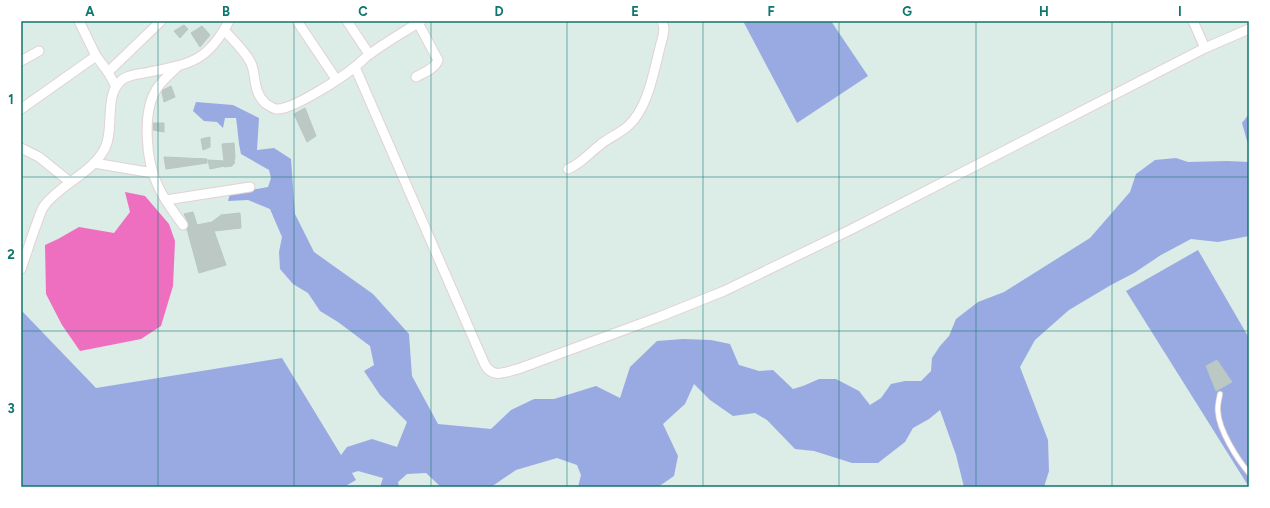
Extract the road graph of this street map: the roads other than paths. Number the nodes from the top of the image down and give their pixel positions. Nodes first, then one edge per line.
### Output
1 (79, 21) edge
2 (161, 21) edge
3 (229, 21) edge
4 (297, 21) edge
5 (347, 21) edge
6 (662, 21) edge
7 (1193, 21) edge
8 (420, 22) edge
9 (1249, 29) edge
10 (224, 30) junction
11 (1205, 48) junction
12 (39, 51) dead end
13 (370, 53) junction
14 (96, 56) junction
15 (21, 61) edge
16 (177, 66) junction
17 (355, 67) junction
18 (108, 72) junction
19 (416, 77) dead end
20 (336, 79) junction
21 (116, 87) junction
22 (21, 109) edge
23 (21, 148) edge
24 (94, 164) junction
25 (568, 169) dead end
26 (153, 174) junction
27 (70, 182) junction
28 (250, 187) dead end
29 (166, 200) junction
30 (183, 225) dead end
31 (21, 268) edge
32 (1220, 394) dead end
33 (1249, 472) edge

1 - 14 street
2 - 18 street
3 - 10 street
4 - 20 street
5 - 13 street
6 - 25 street
7 - 11 street
8 - 13 street
8 - 19 street
9 - 11 street
10 - 16 street
10 - 20 street
11 - 17 street
12 - 15 street
13 - 17 street
14 - 18 street
14 - 22 street
16 - 21 street
16 - 26 street
17 - 20 street
18 - 21 street
21 - 24 street
23 - 27 street
24 - 26 street
24 - 27 street
26 - 29 street
27 - 31 street
28 - 29 street
29 - 30 street
32 - 33 lane

